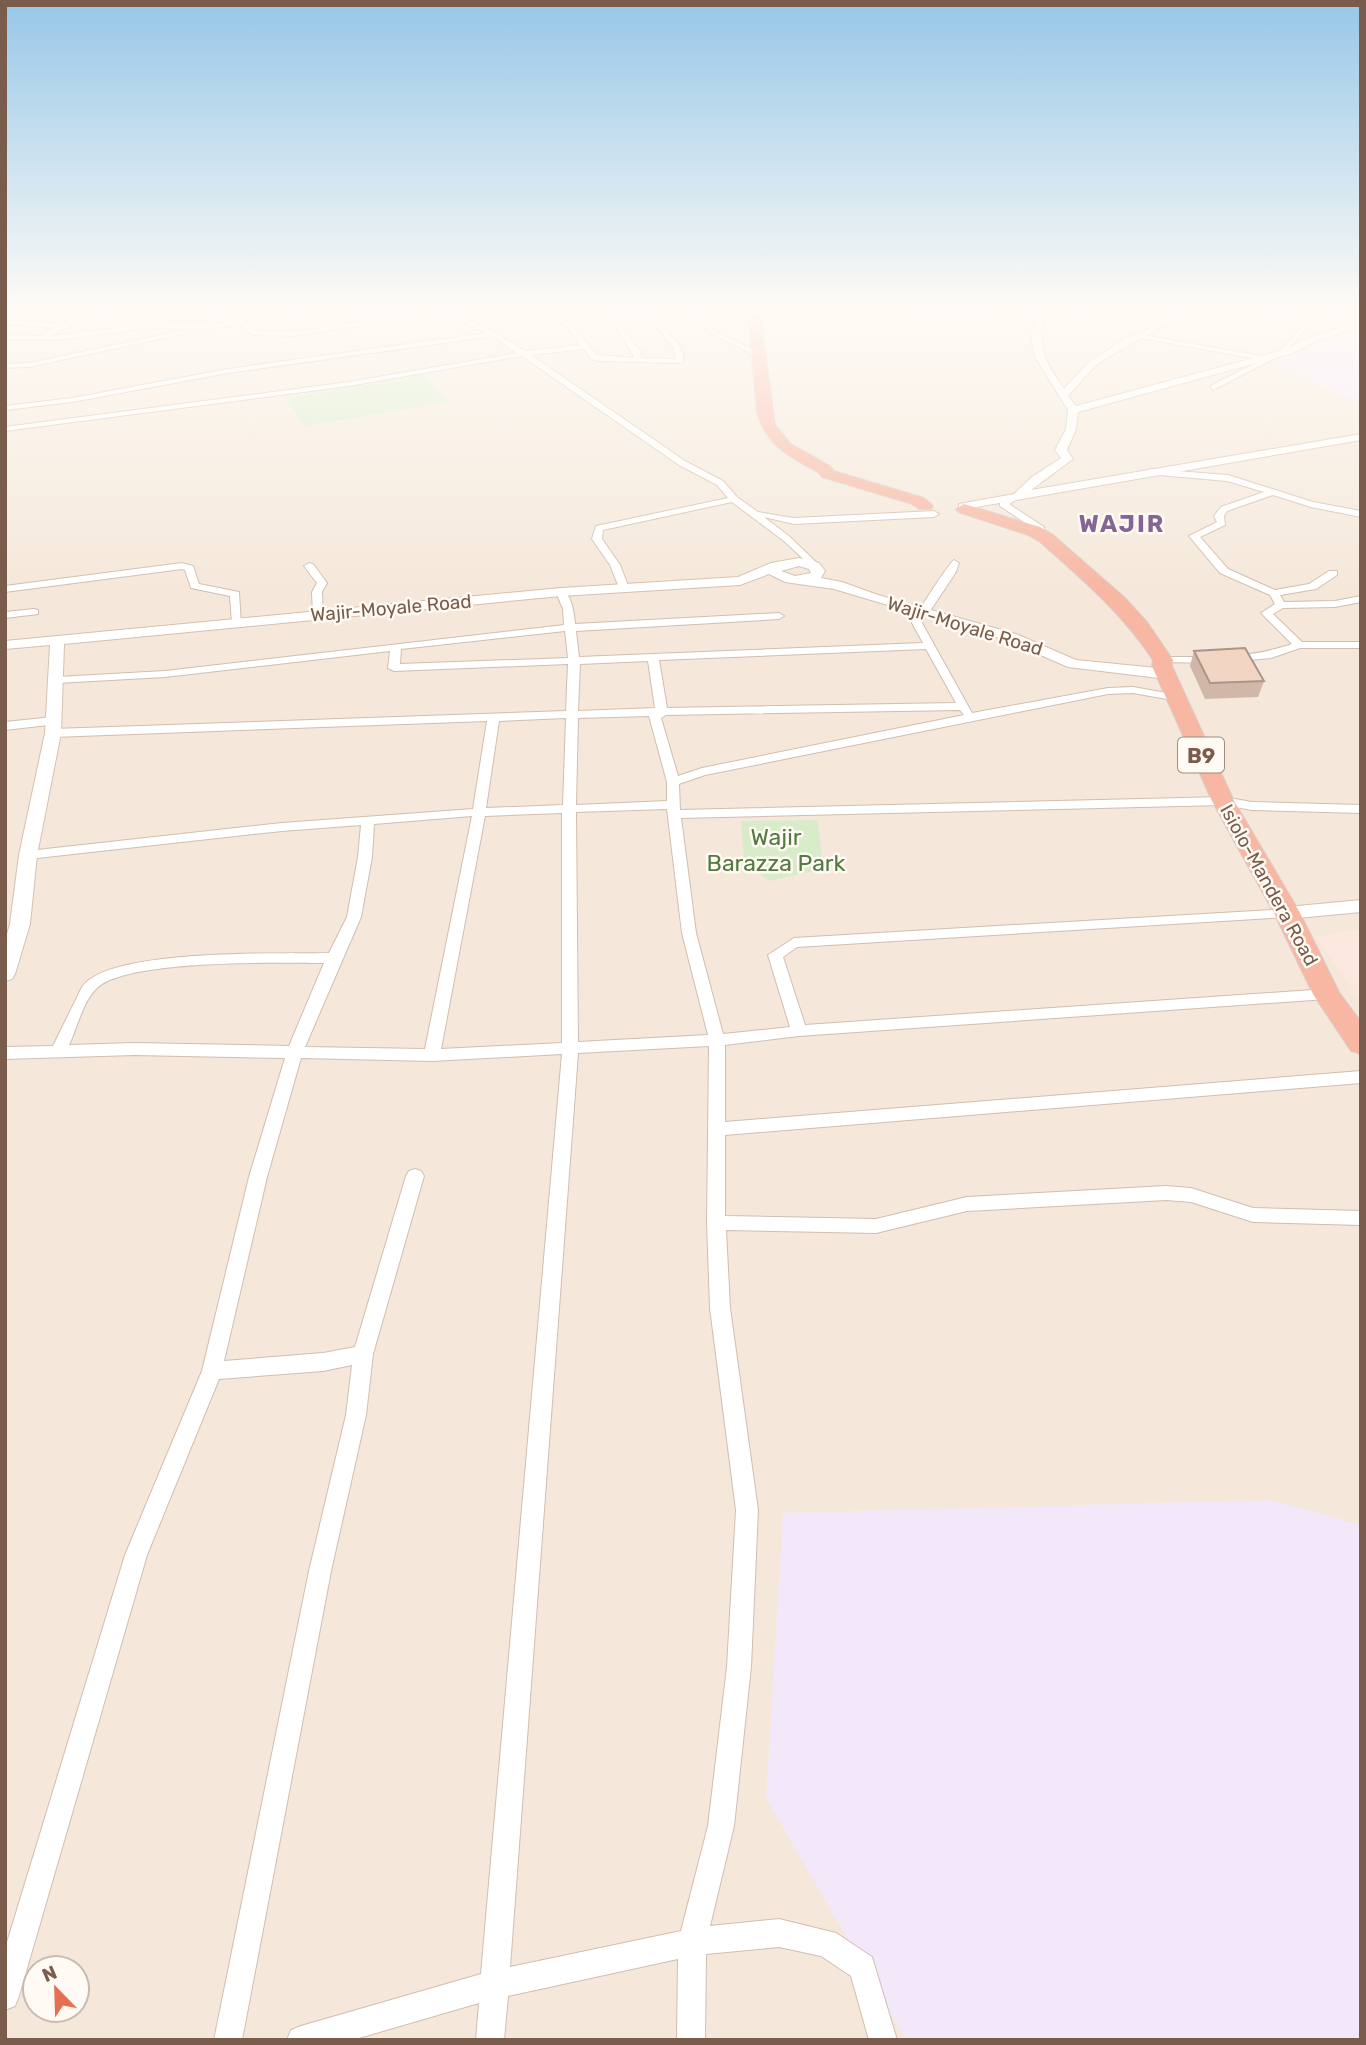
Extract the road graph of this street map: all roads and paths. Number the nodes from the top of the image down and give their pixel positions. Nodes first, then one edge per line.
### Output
1 (68, 400) edge
2 (223, 400) edge
3 (595, 400) edge
4 (762, 400) edge
5 (1066, 400) edge
6 (1108, 400) edge
7 (5, 408) edge
8 (1073, 410) junction
9 (5, 429) edge
10 (1361, 437) edge
11 (1150, 472) junction
12 (1271, 493) junction
13 (1018, 496) junction
14 (734, 499) junction
15 (945, 506) junction
16 (992, 509) junction
17 (752, 511) junction
18 (1361, 513) edge
19 (826, 520) junction
20 (1034, 531) junction
21 (787, 539) junction
22 (794, 556) junction
23 (954, 563) dead end
24 (309, 566) dead end
25 (776, 566) junction
26 (816, 568) junction
27 (1333, 573) dead end
28 (784, 579) junction
29 (804, 580) junction
30 (740, 581) junction
31 (837, 585) junction
32 (624, 588) junction
33 (5, 589) edge
34 (561, 592) junction
35 (1274, 593) junction
36 (1361, 599) edge
37 (1281, 605) junction
38 (34, 612) dead end
39 (318, 614) junction
40 (5, 615) edge
41 (779, 616) dead end
42 (920, 618) junction
43 (237, 623) junction
44 (571, 628) junction
45 (57, 640) junction
46 (5, 645) edge
47 (1299, 645) junction
48 (1361, 645) edge
49 (396, 646) junction
50 (930, 646) junction
51 (653, 659) junction
52 (574, 663) junction
53 (1165, 667) junction
54 (57, 680) junction
55 (1178, 698) junction
56 (966, 711) junction
57 (658, 714) junction
58 (572, 715) junction
59 (493, 718) junction
60 (5, 726) edge
61 (53, 727) junction
62 (673, 782) junction
63 (1223, 801) junction
64 (1361, 809) edge
65 (569, 810) junction
66 (673, 810) junction
67 (479, 812) junction
68 (368, 822) junction
69 (27, 855) junction
70 (1361, 906) edge
71 (1287, 913) junction
72 (334, 958) junction
73 (5, 974) edge
74 (1327, 994) junction
75 (799, 1031) junction
76 (717, 1040) junction
77 (1361, 1044) edge
78 (570, 1049) junction
79 (58, 1051) junction
80 (295, 1052) junction
81 (5, 1053) edge
82 (432, 1055) junction
83 (1361, 1077) edge
84 (717, 1129) junction
85 (415, 1175) dead end
86 (1361, 1218) edge
87 (716, 1223) junction
88 (363, 1354) junction
89 (212, 1371) junction
90 (692, 1942) junction
91 (494, 1985) junction
92 (5, 1996) edge
93 (228, 2040) edge
94 (301, 2040) edge
95 (490, 2040) edge
96 (691, 2040) edge
97 (883, 2040) edge

1 - 7 street
2 - 9 street
3 - 14 street
4 - 15 highway, Isiolo-Mandera Road / B9
5 - 8 street
6 - 8 street
8 - 13 street
10 - 11 street
11 - 12 street
11 - 13 street
12 - 18 street
12 - 35 street
13 - 16 street
13 - 20 street
14 - 17 street
14 - 32 street
15 - 16 highway, Isiolo-Mandera Road / B9
15 - 19 street
16 - 20 highway, Isiolo-Mandera Road / B9
17 - 19 street
17 - 21 street
19 - 21 street
20 - 53 highway, Isiolo-Mandera Road / B9
21 - 22 street
22 - 25 street, Wajir-Moyale Road
22 - 26 street
23 - 42 street
24 - 39 street
25 - 28 street
25 - 30 street, Wajir-Moyale Road
26 - 29 street
26 - 31 street
27 - 35 street
28 - 29 street, Wajir-Moyale Road
28 - 30 street, Wajir-Moyale Road
29 - 31 street, Wajir-Moyale Road
30 - 32 street, Wajir-Moyale Road
31 - 42 street, Wajir-Moyale Road
32 - 34 street, Wajir-Moyale Road
33 - 43 street
34 - 39 street, Wajir-Moyale Road
34 - 44 street
35 - 37 street
36 - 37 street
37 - 47 street
38 - 40 street
39 - 43 street, Wajir-Moyale Road
41 - 44 street
42 - 50 street
42 - 53 street, Wajir-Moyale Road
43 - 45 street, Wajir-Moyale Road
44 - 49 street
44 - 52 street
45 - 46 street, Wajir-Moyale Road
45 - 54 street
47 - 48 street, Wajir-Moyale Road
47 - 53 street, Wajir-Moyale Road
49 - 52 street
49 - 54 street
50 - 51 street
50 - 56 street
51 - 52 street
51 - 57 street
52 - 58 street
53 - 55 highway, Isiolo-Mandera Road / B9
54 - 61 street
55 - 56 street
55 - 63 highway, Isiolo-Mandera Road / B9
56 - 57 street
56 - 62 street
57 - 58 street
57 - 62 street
58 - 59 street
58 - 65 street
59 - 61 street
59 - 67 street
60 - 61 street
61 - 69 street
62 - 66 street
63 - 64 street
63 - 66 street
63 - 71 highway, Isiolo-Mandera Road / B9
65 - 66 street
65 - 67 street
65 - 78 street
66 - 76 street
67 - 68 street
67 - 82 street
68 - 69 street
68 - 72 street
69 - 73 street
70 - 71 street
71 - 74 highway, Isiolo-Mandera Road / B9
71 - 75 street
72 - 79 street
72 - 80 street
74 - 75 street
74 - 77 highway, Isiolo-Mandera Road / B9
75 - 76 street
76 - 78 street
76 - 84 street
78 - 82 street
78 - 91 street
79 - 80 street
79 - 81 street
80 - 82 street
80 - 89 street
83 - 84 street
84 - 87 street
85 - 88 street
86 - 87 street
87 - 90 street
88 - 89 street
88 - 93 street
89 - 92 street
90 - 91 street
90 - 96 street
90 - 97 street
91 - 94 street
91 - 95 street

